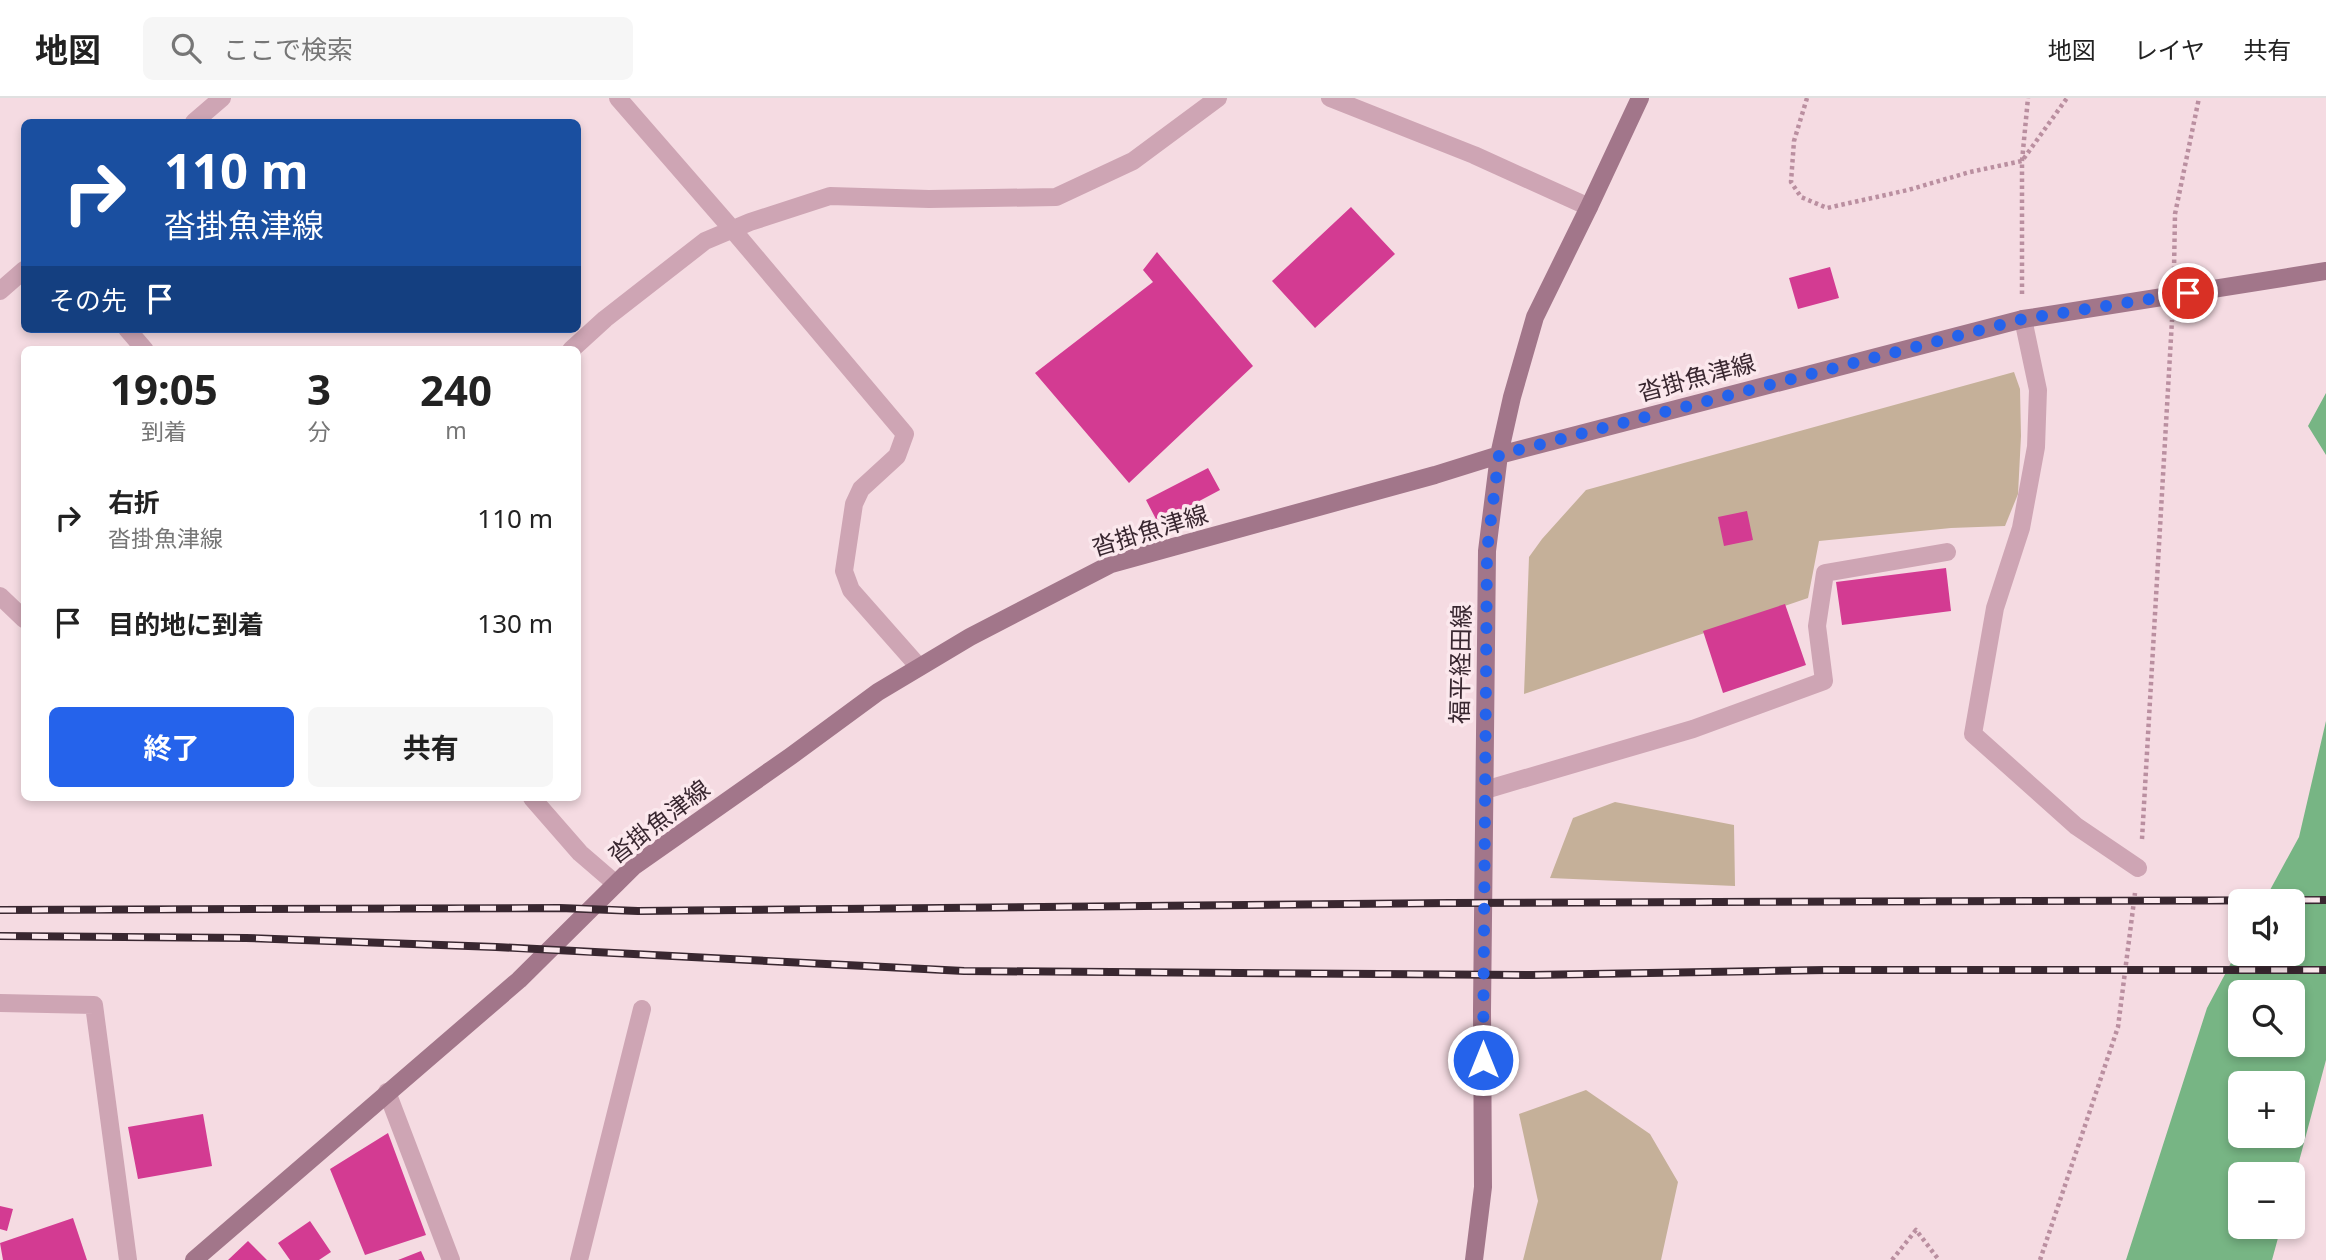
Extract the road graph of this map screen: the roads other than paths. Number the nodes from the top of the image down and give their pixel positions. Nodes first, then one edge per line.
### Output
1 (222, 98) edge
2 (618, 98) edge
3 (1218, 98) edge
4 (1330, 98) edge
5 (1640, 98) edge
6 (198, 119) edge
7 (1589, 207) junction
8 (733, 229) junction
9 (2326, 271) edge
10 (21, 273) edge
11 (0, 291) edge
12 (2023, 319) junction
13 (575, 346) edge
14 (1499, 455) junction
15 (1947, 552) dead end
16 (0, 596) edge
17 (21, 616) edge
18 (919, 667) junction
19 (1485, 790) junction
20 (534, 801) edge
21 (2138, 868) road end
22 (616, 884) junction
23 (0, 1003) edge
24 (642, 1009) dead end
25 (387, 1092) junction
26 (128, 1260) edge
27 (194, 1260) edge
28 (451, 1260) edge
29 (579, 1260) edge
30 (1474, 1260) edge

1 - 6 street
2 - 8 street
3 - 8 street
4 - 7 street
5 - 7 main road, 福平経田線
7 - 14 main road, 福平経田線
8 - 13 street
8 - 18 street
9 - 12 main road, 沓掛魚津線, bridge
10 - 11 street
12 - 14 main road, 沓掛魚津線
12 - 21 street
14 - 18 main road, 沓掛魚津線
14 - 19 main road, 福平経田線
15 - 19 street
16 - 17 street
18 - 22 main road, 沓掛魚津線
19 - 30 main road, 福平経田線
20 - 22 street
22 - 25 main road, 沓掛魚津線
23 - 26 street
24 - 29 street
25 - 27 main road, 沓掛魚津線
25 - 28 street

